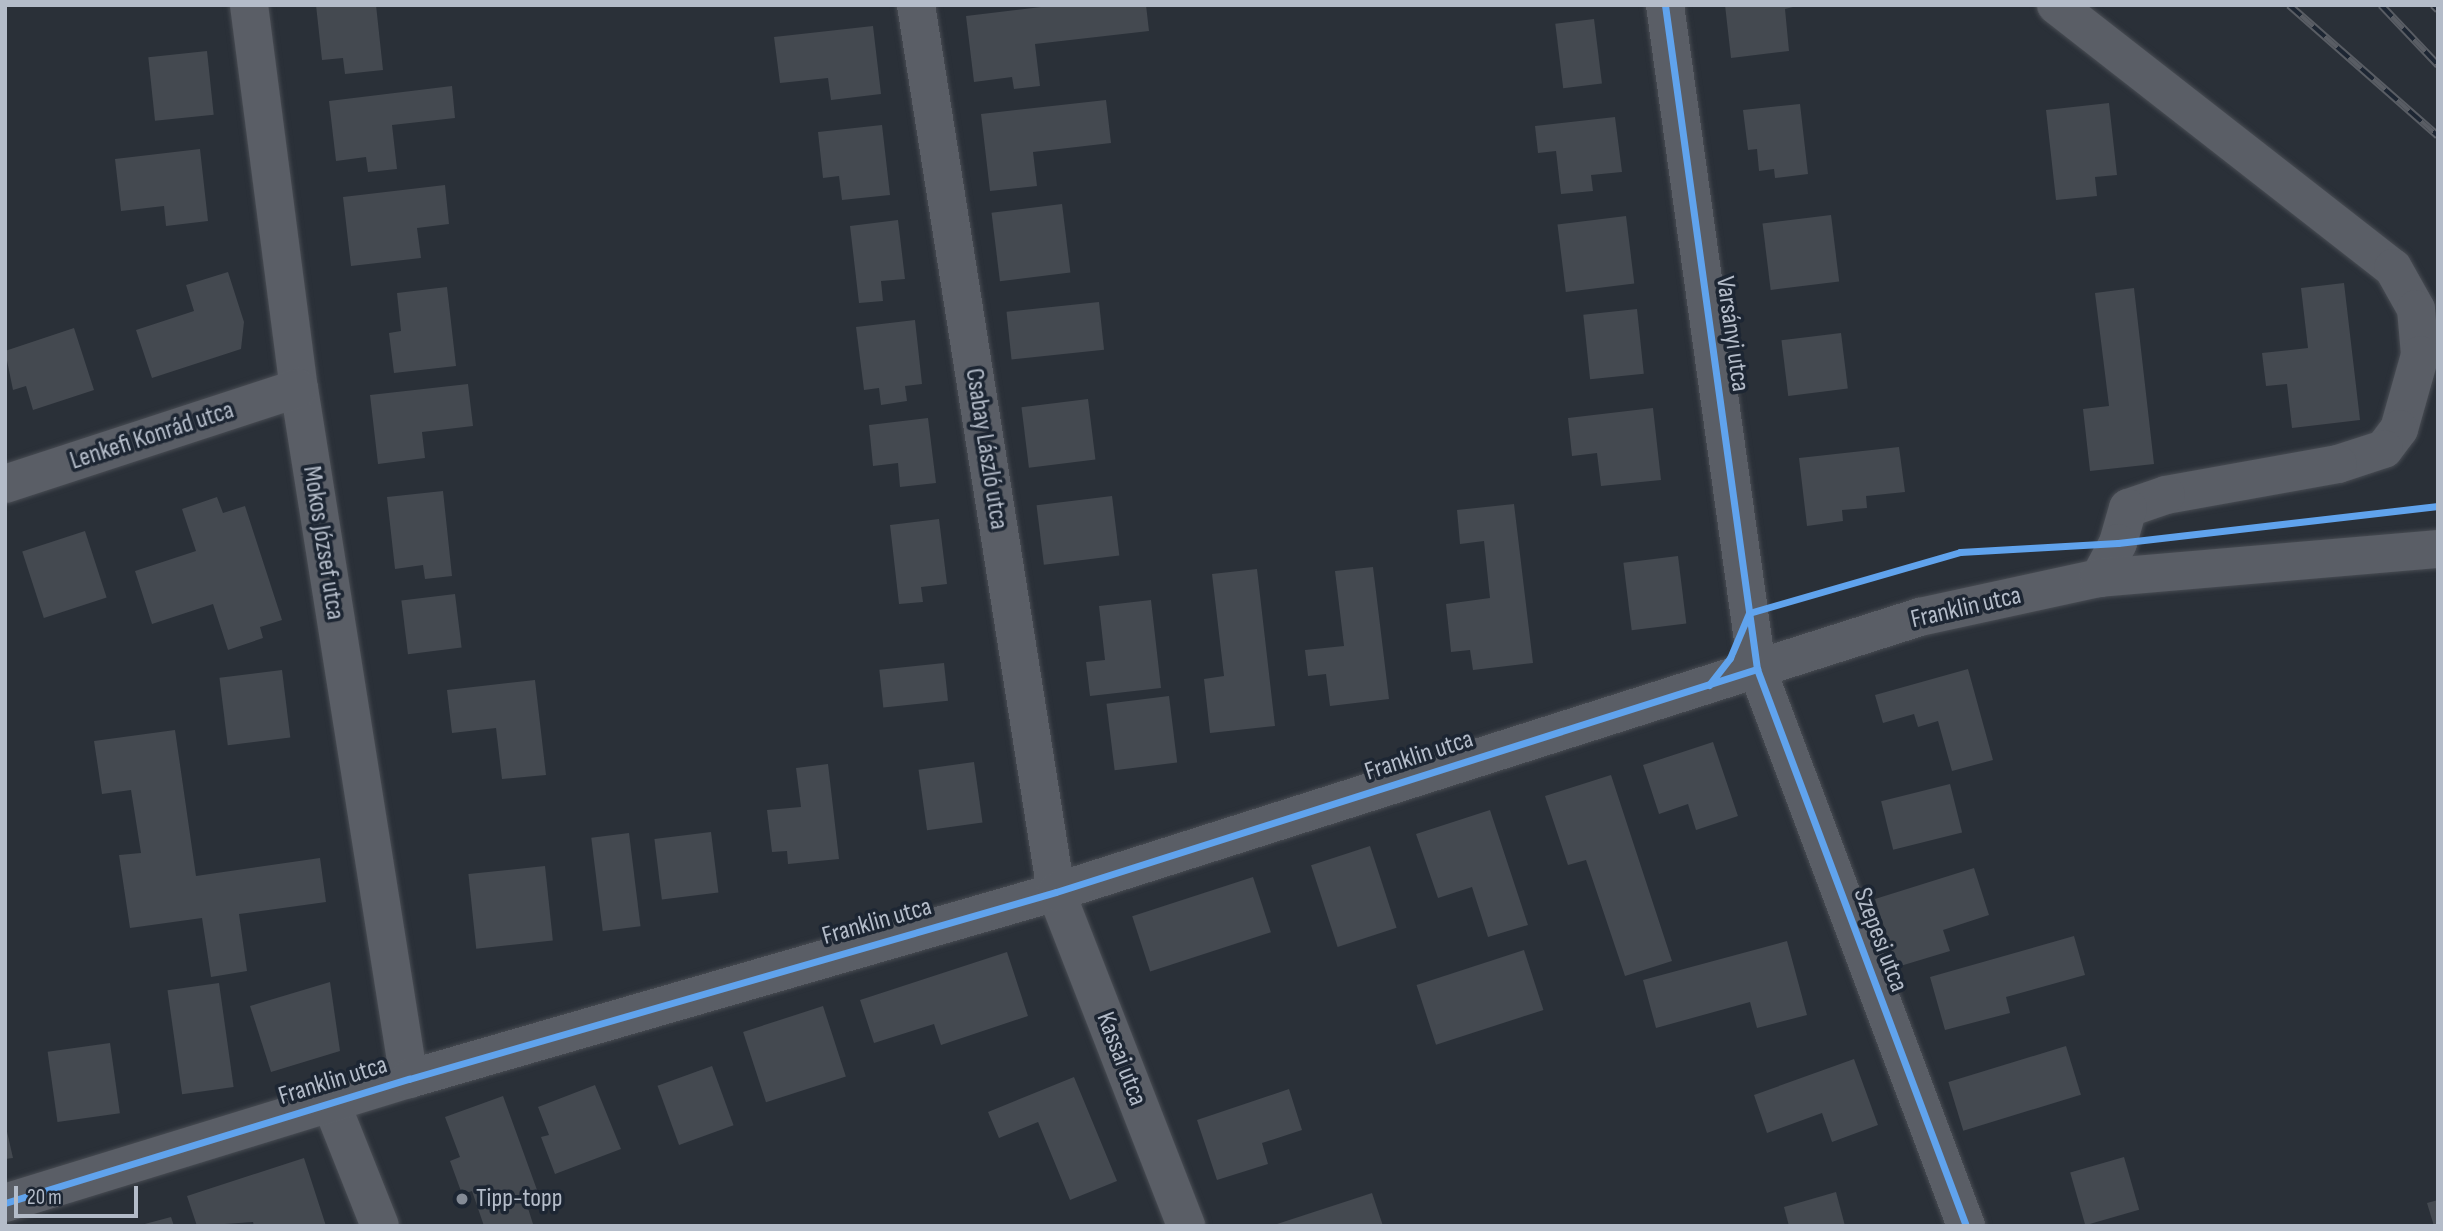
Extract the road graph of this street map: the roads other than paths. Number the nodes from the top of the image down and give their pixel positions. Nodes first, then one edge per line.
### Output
1 (249, 5) edge
2 (916, 5) edge
3 (1665, 5) edge
4 (2056, 5) edge
5 (299, 388) junction
6 (5, 484) edge
7 (2438, 549) edge
8 (2099, 578) junction
9 (1757, 669) junction
10 (1056, 892) junction
11 (409, 1079) junction
12 (331, 1103) junction
13 (5, 1203) edge
14 (380, 1226) edge
15 (1186, 1226) edge
16 (1966, 1226) edge

1 - 5 street, Mokos József utca
2 - 10 street, Csabay László utca
3 - 9 street, Varsányi utca
4 - 8 street
5 - 6 street, Lenkefi Konrád utca
5 - 11 street, Mokos József utca
7 - 8 street, Franklin utca
8 - 9 street, Franklin utca
9 - 10 street, Franklin utca
9 - 16 street, Szepesi utca
10 - 11 street, Franklin utca
10 - 15 street, Kassai utca
11 - 12 street, Franklin utca
12 - 13 street, Franklin utca
12 - 14 street

